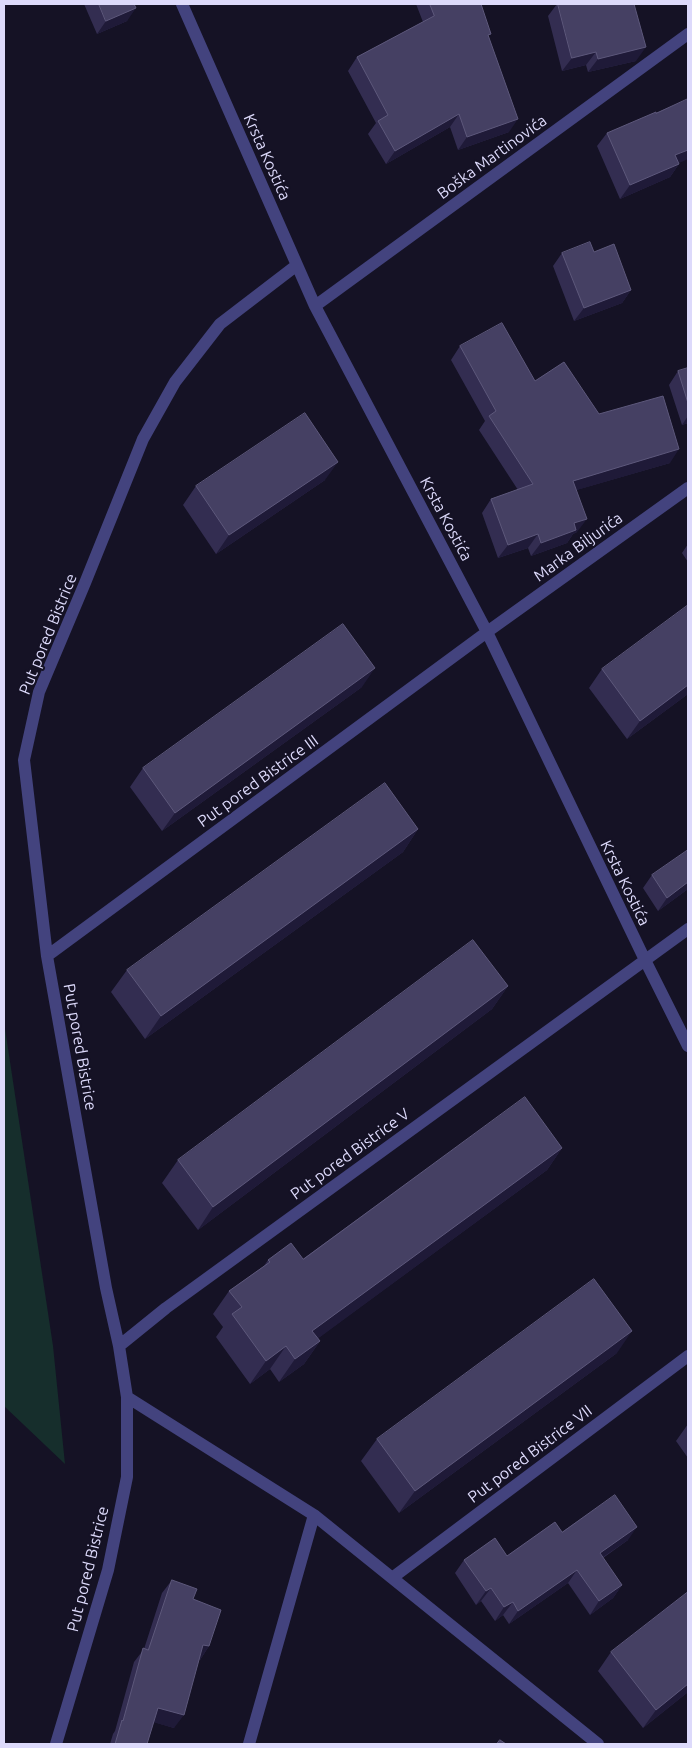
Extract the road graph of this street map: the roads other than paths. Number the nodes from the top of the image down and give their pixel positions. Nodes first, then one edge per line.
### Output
1 (182, 4) edge
2 (688, 34) edge
3 (297, 266) junction
4 (315, 306) junction
5 (688, 488) edge
6 (487, 632) junction
7 (688, 929) edge
8 (47, 956) junction
9 (644, 960) junction
10 (688, 1046) edge
11 (119, 1346) junction
12 (688, 1356) edge
13 (127, 1397) junction
14 (314, 1515) junction
15 (392, 1578) junction
16 (56, 1744) edge
17 (249, 1744) edge
18 (598, 1744) edge

1 - 3 street, Krsta Kostića
2 - 4 street, Boška Martinovića
3 - 4 street, Krsta Kostića
3 - 8 street, Put pored Bistrice
4 - 6 street, Krsta Kostića
5 - 6 street, Marka Biljurića
6 - 8 street, Put pored Bistrice III
6 - 9 street, Krsta Kostića
7 - 9 street, Put pored Bistrice V
8 - 11 street, Put pored Bistrice
9 - 10 street, Krsta Kostića
9 - 11 street, Put pored Bistrice V
11 - 13 street
12 - 15 street, Put pored Bistrice VII
13 - 14 street
13 - 16 street, Put pored Bistrice
14 - 15 street
14 - 17 street
15 - 18 street

